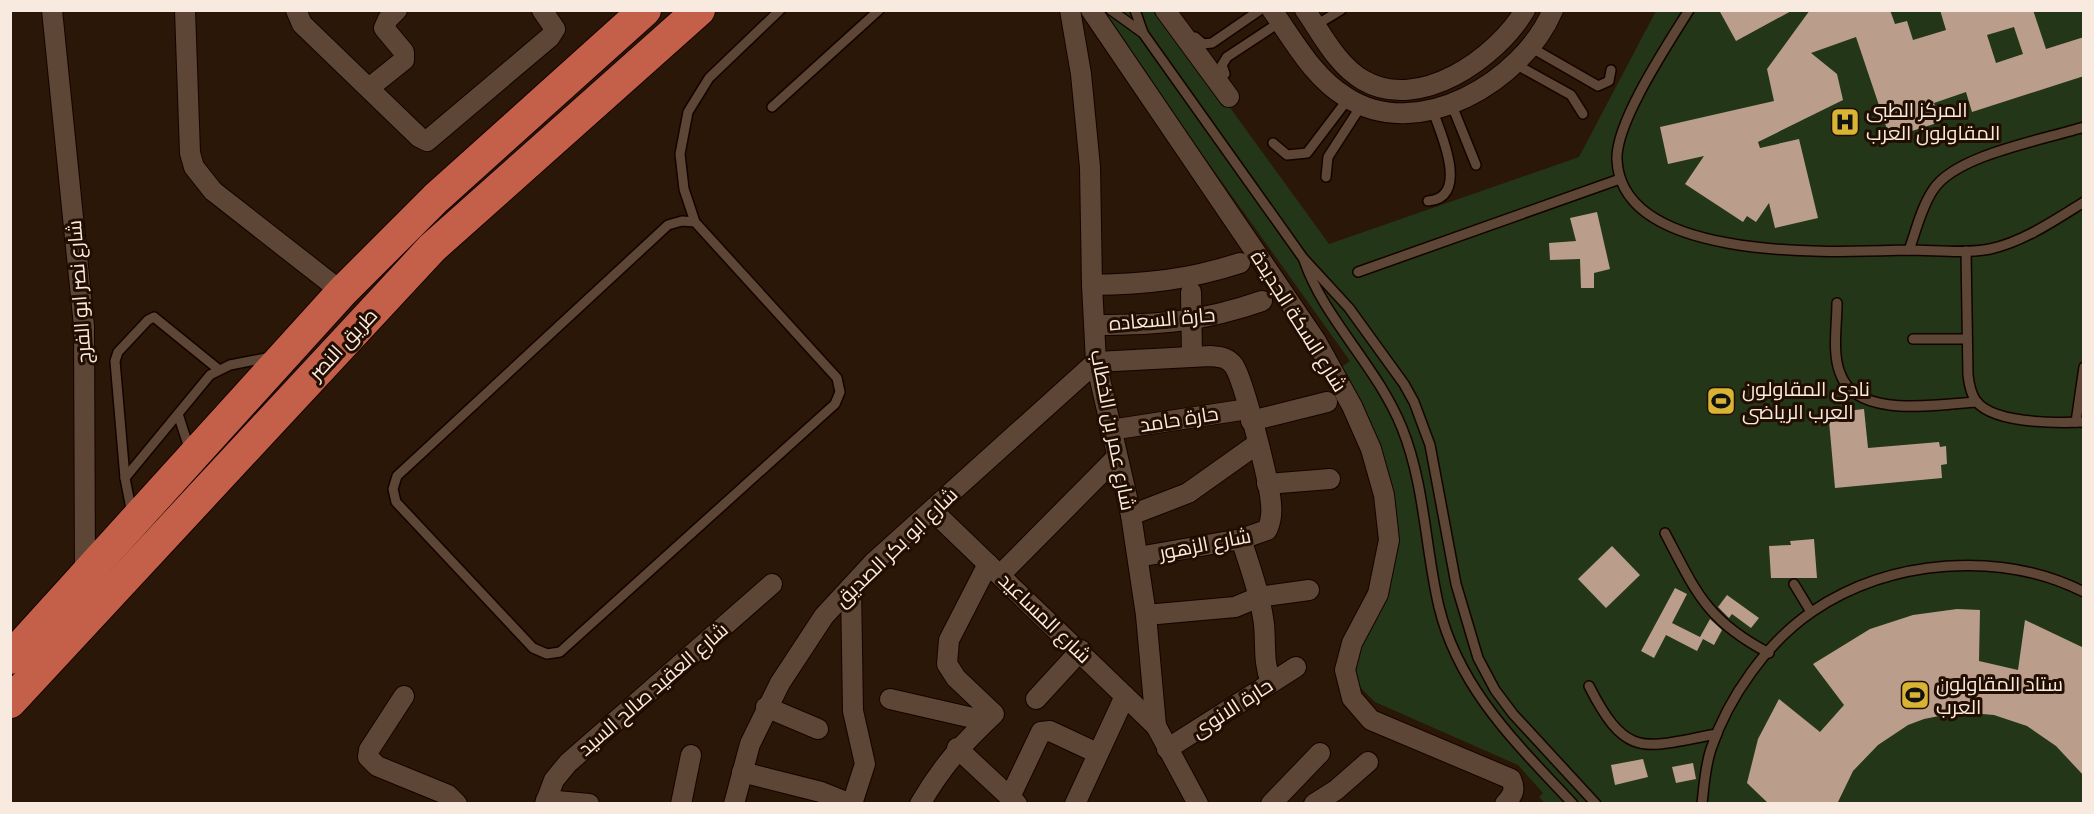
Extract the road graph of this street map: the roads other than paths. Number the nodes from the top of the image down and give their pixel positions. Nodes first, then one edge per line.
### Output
1 (52, 10) edge
2 (185, 10) edge
3 (296, 10) edge
4 (397, 10) edge
5 (542, 10) edge
6 (645, 10) edge
7 (699, 10) edge
8 (780, 10) edge
9 (879, 10) edge
10 (1070, 10) edge
11 (1091, 10) edge
12 (1112, 10) edge
13 (1135, 10) edge
14 (1166, 10) edge
15 (1260, 10) edge
16 (1341, 10) edge
17 (1525, 10) edge
18 (1553, 10) edge
19 (1688, 11) edge
20 (1276, 16) edge
21 (1310, 18) edge
22 (1510, 32) junction
23 (1143, 33) junction
24 (1194, 35) dead end
25 (1532, 48) junction
26 (1517, 64) junction
27 (1611, 70) dead end
28 (1224, 74) dead end
29 (1362, 80) junction
30 (369, 88) junction
31 (1228, 97) dead end
32 (1354, 102) junction
33 (1451, 102) junction
34 (772, 107) dead end
35 (1432, 109) junction
36 (1583, 114) dead end
37 (2084, 127) edge
38 (1273, 143) dead end
39 (1476, 165) dead end
40 (1326, 177) dead end
41 (1620, 179) junction
42 (1428, 201) dead end
43 (2084, 202) edge
44 (695, 222) junction
45 (1909, 250) junction
46 (1966, 251) junction
47 (1303, 258) junction
48 (1240, 263) dead end
49 (1358, 272) dead end
50 (1092, 285) junction
51 (342, 292) junction
52 (1191, 292) dead end
53 (1262, 301) dead end
54 (1837, 303) dead end
55 (1193, 321) junction
56 (1095, 325) junction
57 (1913, 339) dead end
58 (1967, 339) junction
59 (285, 354) junction
60 (1192, 357) junction
61 (1096, 362) junction
62 (2084, 367) edge
63 (218, 369) junction
64 (1327, 402) dead end
65 (1977, 402) junction
66 (178, 414) junction
67 (1250, 415) junction
68 (2080, 422) edge
69 (1110, 430) junction
70 (1257, 444) junction
71 (192, 457) junction
72 (1117, 457) junction
73 (125, 478) junction
74 (1330, 479) dead end
75 (1267, 484) junction
76 (933, 511) junction
77 (1131, 515) junction
78 (134, 521) junction
79 (1665, 533) dead end
80 (1241, 539) junction
81 (1138, 557) junction
82 (994, 569) junction
83 (85, 575) junction
84 (772, 584) dead end
85 (1794, 584) dead end
86 (851, 587) junction
87 (1309, 590) dead end
88 (2084, 592) edge
89 (1259, 597) junction
90 (1811, 612) junction
91 (1146, 615) junction
92 (1081, 650) junction
93 (1769, 653) junction
94 (10, 658) edge
95 (1296, 667) dead end
96 (1271, 683) junction
97 (1589, 686) dead end
98 (1495, 690) junction
99 (404, 696) dead end
100 (1125, 696) junction
101 (890, 699) dead end
102 (1036, 699) dead end
103 (1480, 699) junction
104 (10, 702) edge
105 (766, 707) junction
106 (990, 718) junction
107 (1156, 726) junction
108 (818, 729) dead end
109 (1717, 734) junction
110 (957, 748) junction
111 (1167, 749) junction
112 (1097, 753) junction
113 (1320, 753) dead end
114 (691, 755) dead end
115 (1368, 762) dead end
116 (742, 772) junction
117 (1014, 800) edge
118 (546, 802) edge
119 (1078, 803) edge
120 (457, 804) edge
121 (589, 804) edge
122 (681, 804) edge
123 (734, 804) edge
124 (851, 804) edge
125 (920, 804) edge
126 (1198, 804) edge
127 (1271, 804) edge
128 (1314, 804) edge
129 (1504, 804) edge
130 (1573, 804) edge
131 (1596, 804) edge
132 (1702, 804) edge

1 - 83 street, شارع نصر ابو الفرج
2 - 51 street
3 - 30 street
4 - 30 street
5 - 30 street
6 - 51 highway, طريق النصر
7 - 104 highway, طريق النصر
8 - 44 lane
9 - 34 lane
10 - 50 street, شارع عمر بن الخطاب
11 - 129 street, شارع السكة الجديدة
12 - 23 lane
13 - 23 lane
14 - 31 street
15 - 24 lane
16 - 21 lane
17 - 22 street
18 - 25 street
19 - 41 lane
20 - 28 lane
20 - 32 street
21 - 29 street
22 - 25 street
22 - 29 street
23 - 47 lane
25 - 26 street
25 - 27 lane
26 - 33 street
26 - 36 lane
29 - 32 street
32 - 35 street
32 - 38 lane
32 - 40 lane
33 - 35 street
33 - 39 lane
35 - 42 lane
37 - 45 lane
41 - 45 lane
41 - 49 lane
43 - 46 lane
44 - 44 lane
45 - 46 lane
46 - 58 lane
47 - 98 lane
47 - 103 lane
48 - 50 street
50 - 56 street, شارع عمر بن الخطاب
51 - 59 highway, طريق النصر
52 - 55 street
53 - 55 street, حارة السعاده
54 - 65 lane
55 - 56 street, حارة السعاده
55 - 60 street
56 - 61 street, شارع عمر بن الخطاب
57 - 58 lane
58 - 65 lane
59 - 63 lane
59 - 71 highway, طريق النصر
60 - 61 street
60 - 67 street, شارع الزهور
61 - 69 street, شارع عمر بن الخطاب
61 - 76 street, شارع ابو بكر الصديق
62 - 68 lane
63 - 66 lane
63 - 73 lane
64 - 67 street, حارة حامد
65 - 68 lane
66 - 71 lane
66 - 73 lane
67 - 69 street, حارة حامد
67 - 70 street, شارع الزهور
69 - 72 street, شارع عمر بن الخطاب
70 - 75 street, شارع الزهور
70 - 77 street
71 - 78 highway, طريق النصر
72 - 77 street, شارع عمر بن الخطاب
72 - 82 street
73 - 78 lane
74 - 75 street
75 - 80 street, شارع الزهور
76 - 82 street, شارع المساعيد
76 - 86 street, شارع ابو بكر الصديق
77 - 81 street, شارع عمر بن الخطاب
78 - 83 highway, طريق النصر
79 - 93 lane
80 - 81 street, شارع الزهور
80 - 89 street
81 - 91 street, شارع عمر بن الخطاب
82 - 92 street, شارع المساعيد
82 - 106 street
83 - 94 highway, طريق النصر
84 - 118 street, شارع العقيد صالح السيد
85 - 90 lane
86 - 105 street, شارع ابو بكر الصديق
86 - 124 street
87 - 89 street
88 - 90 lane
89 - 91 street
89 - 96 street
90 - 93 lane
91 - 107 street, شارع عمر بن الخطاب
92 - 100 street, شارع المساعيد
92 - 102 street
93 - 109 lane
95 - 96 street, حارة الانوى
96 - 111 street, حارة الانوى
97 - 109 lane
98 - 103 lane
98 - 131 lane
99 - 120 street
100 - 107 street, شارع المساعيد
100 - 112 street
101 - 106 street
103 - 130 lane
105 - 108 street
105 - 116 street, شارع ابو بكر الصديق
106 - 110 street
107 - 111 street, شارع عمر بن الخطاب
109 - 132 lane
110 - 117 street
110 - 125 street
111 - 126 street, شارع عمر بن الخطاب
112 - 117 street
112 - 119 street
113 - 127 street
114 - 122 street
115 - 128 street
116 - 123 street, شارع ابو بكر الصديق
116 - 124 street
118 - 121 street

